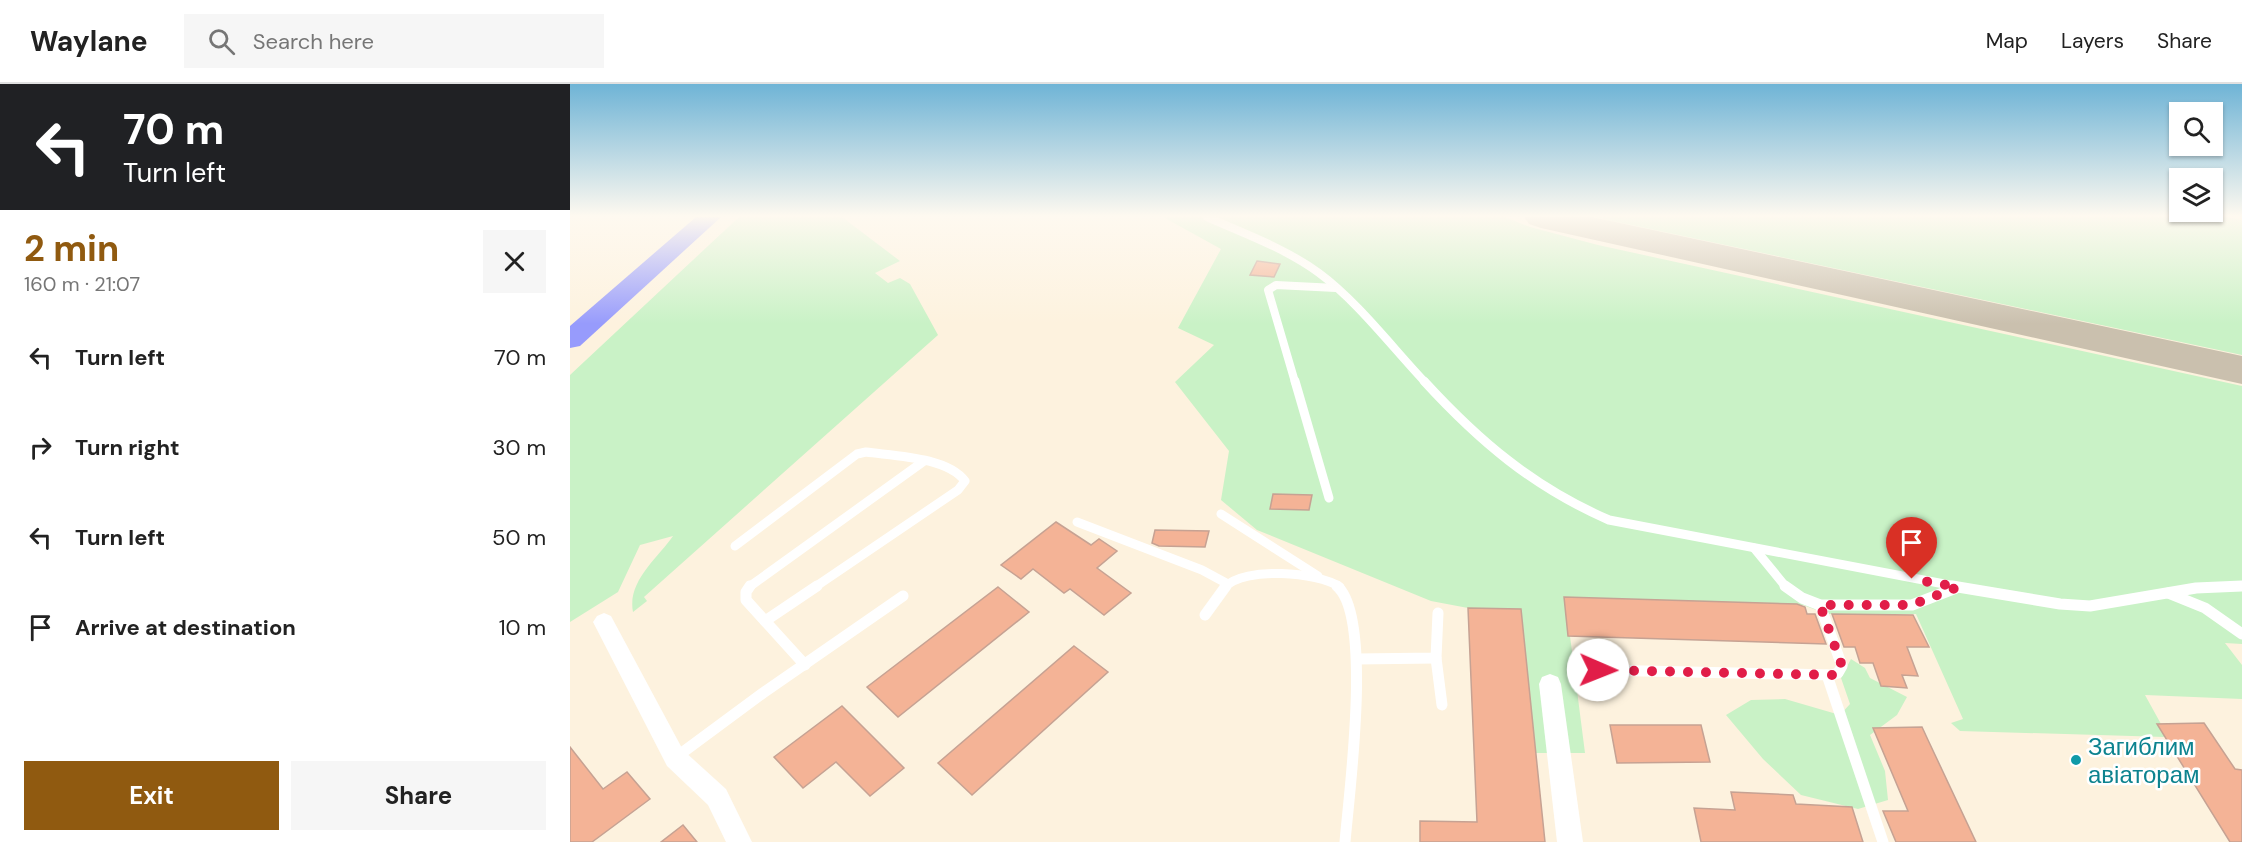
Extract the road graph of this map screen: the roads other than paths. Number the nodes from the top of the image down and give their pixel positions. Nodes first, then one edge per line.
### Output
1 (670, 252) edge
2 (1284, 252) edge
3 (1336, 288) junction
4 (570, 340) edge
5 (924, 461) junction
6 (1329, 498) dead end
7 (1221, 514) dead end
8 (1077, 522) dead end
9 (735, 546) dead end
10 (1754, 548) junction
11 (1320, 577) junction
12 (1226, 583) junction
13 (2242, 586) edge
14 (1958, 587) junction
15 (2169, 593) junction
16 (903, 596) dead end
17 (1820, 605) junction
18 (1438, 613) dead end
19 (1205, 615) dead end
20 (604, 621) dead end
21 (765, 621) junction
22 (2242, 634) edge
23 (1436, 658) junction
24 (1357, 659) junction
25 (805, 665) junction
26 (1598, 670) dead end
27 (1827, 675) junction
28 (1550, 684) dead end
29 (1442, 705) dead end
30 (675, 758) junction
31 (739, 842) edge
32 (1345, 842) edge
33 (1570, 842) edge
34 (1883, 842) edge

1 - 4 highway
2 - 3 lane
3 - 6 lane
3 - 10 lane
5 - 9 lane
5 - 21 lane
5 - 21 lane
7 - 11 lane
8 - 12 lane
10 - 14 lane
10 - 17 lane
11 - 12 lane
11 - 24 lane
12 - 19 lane
13 - 15 lane
14 - 15 lane
14 - 17 lane
15 - 22 lane
16 - 25 lane
17 - 27 lane
18 - 23 lane
20 - 30 street
21 - 25 lane
23 - 24 lane
23 - 29 lane
24 - 32 lane
25 - 30 lane
26 - 27 lane
27 - 34 lane
28 - 33 street
30 - 31 street

